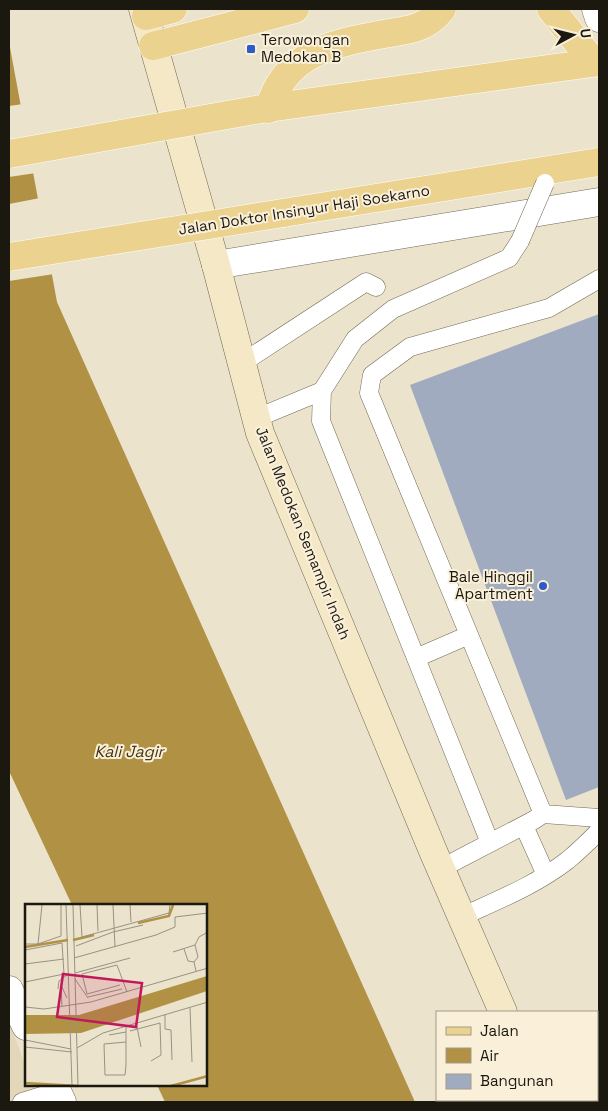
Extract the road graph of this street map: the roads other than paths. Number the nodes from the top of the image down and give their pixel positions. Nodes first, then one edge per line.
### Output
1 (173, 9) edge
2 (295, 9) edge
3 (442, 9) edge
4 (551, 9) edge
5 (596, 9) edge
6 (144, 12) edge
7 (599, 18) edge
8 (153, 46) junction
9 (597, 62) edge
10 (265, 109) junction
11 (9, 154) edge
12 (599, 162) edge
13 (548, 176) junction
14 (599, 202) edge
15 (9, 257) edge
16 (216, 265) junction
17 (599, 280) edge
18 (376, 286) dead end
19 (242, 363) junction
20 (322, 390) junction
21 (257, 418) junction
22 (469, 635) junction
23 (416, 658) junction
24 (543, 814) junction
25 (599, 818) edge
26 (524, 826) junction
27 (599, 831) edge
28 (490, 843) junction
29 (440, 869) junction
30 (546, 875) junction
31 (461, 917) junction
32 (9, 990) edge
33 (503, 1011) edge
34 (25, 1024) edge
35 (58, 1093) edge
36 (22, 1102) edge

1 - 6 main road
2 - 8 main road
3 - 10 main road
4 - 9 main road
5 - 7 street
6 - 8 street, Jalan Medokan Semampir Indah
8 - 16 street, Jalan Medokan Semampir Indah
9 - 10 main road
10 - 11 main road, bridge
12 - 13 main road, Jalan Doktor Insinyur Haji Soekarno
13 - 15 main road, Jalan Doktor Insinyur Haji Soekarno, bridge
13 - 20 lane, bridge
14 - 16 street
16 - 19 street, Jalan Medokan Semampir Indah
17 - 22 lane
18 - 19 lane
19 - 21 street, Jalan Medokan Semampir Indah
20 - 21 lane
20 - 23 lane
21 - 29 street, Jalan Medokan Semampir Indah
22 - 23 lane
22 - 24 lane
23 - 28 lane
24 - 25 lane
24 - 26 lane
26 - 28 lane
26 - 30 lane
27 - 30 lane
28 - 29 lane
29 - 31 street, Jalan Medokan Semampir Indah
30 - 31 lane
31 - 33 street, Jalan Medokan Semampir Indah
32 - 34 street
35 - 36 lane

